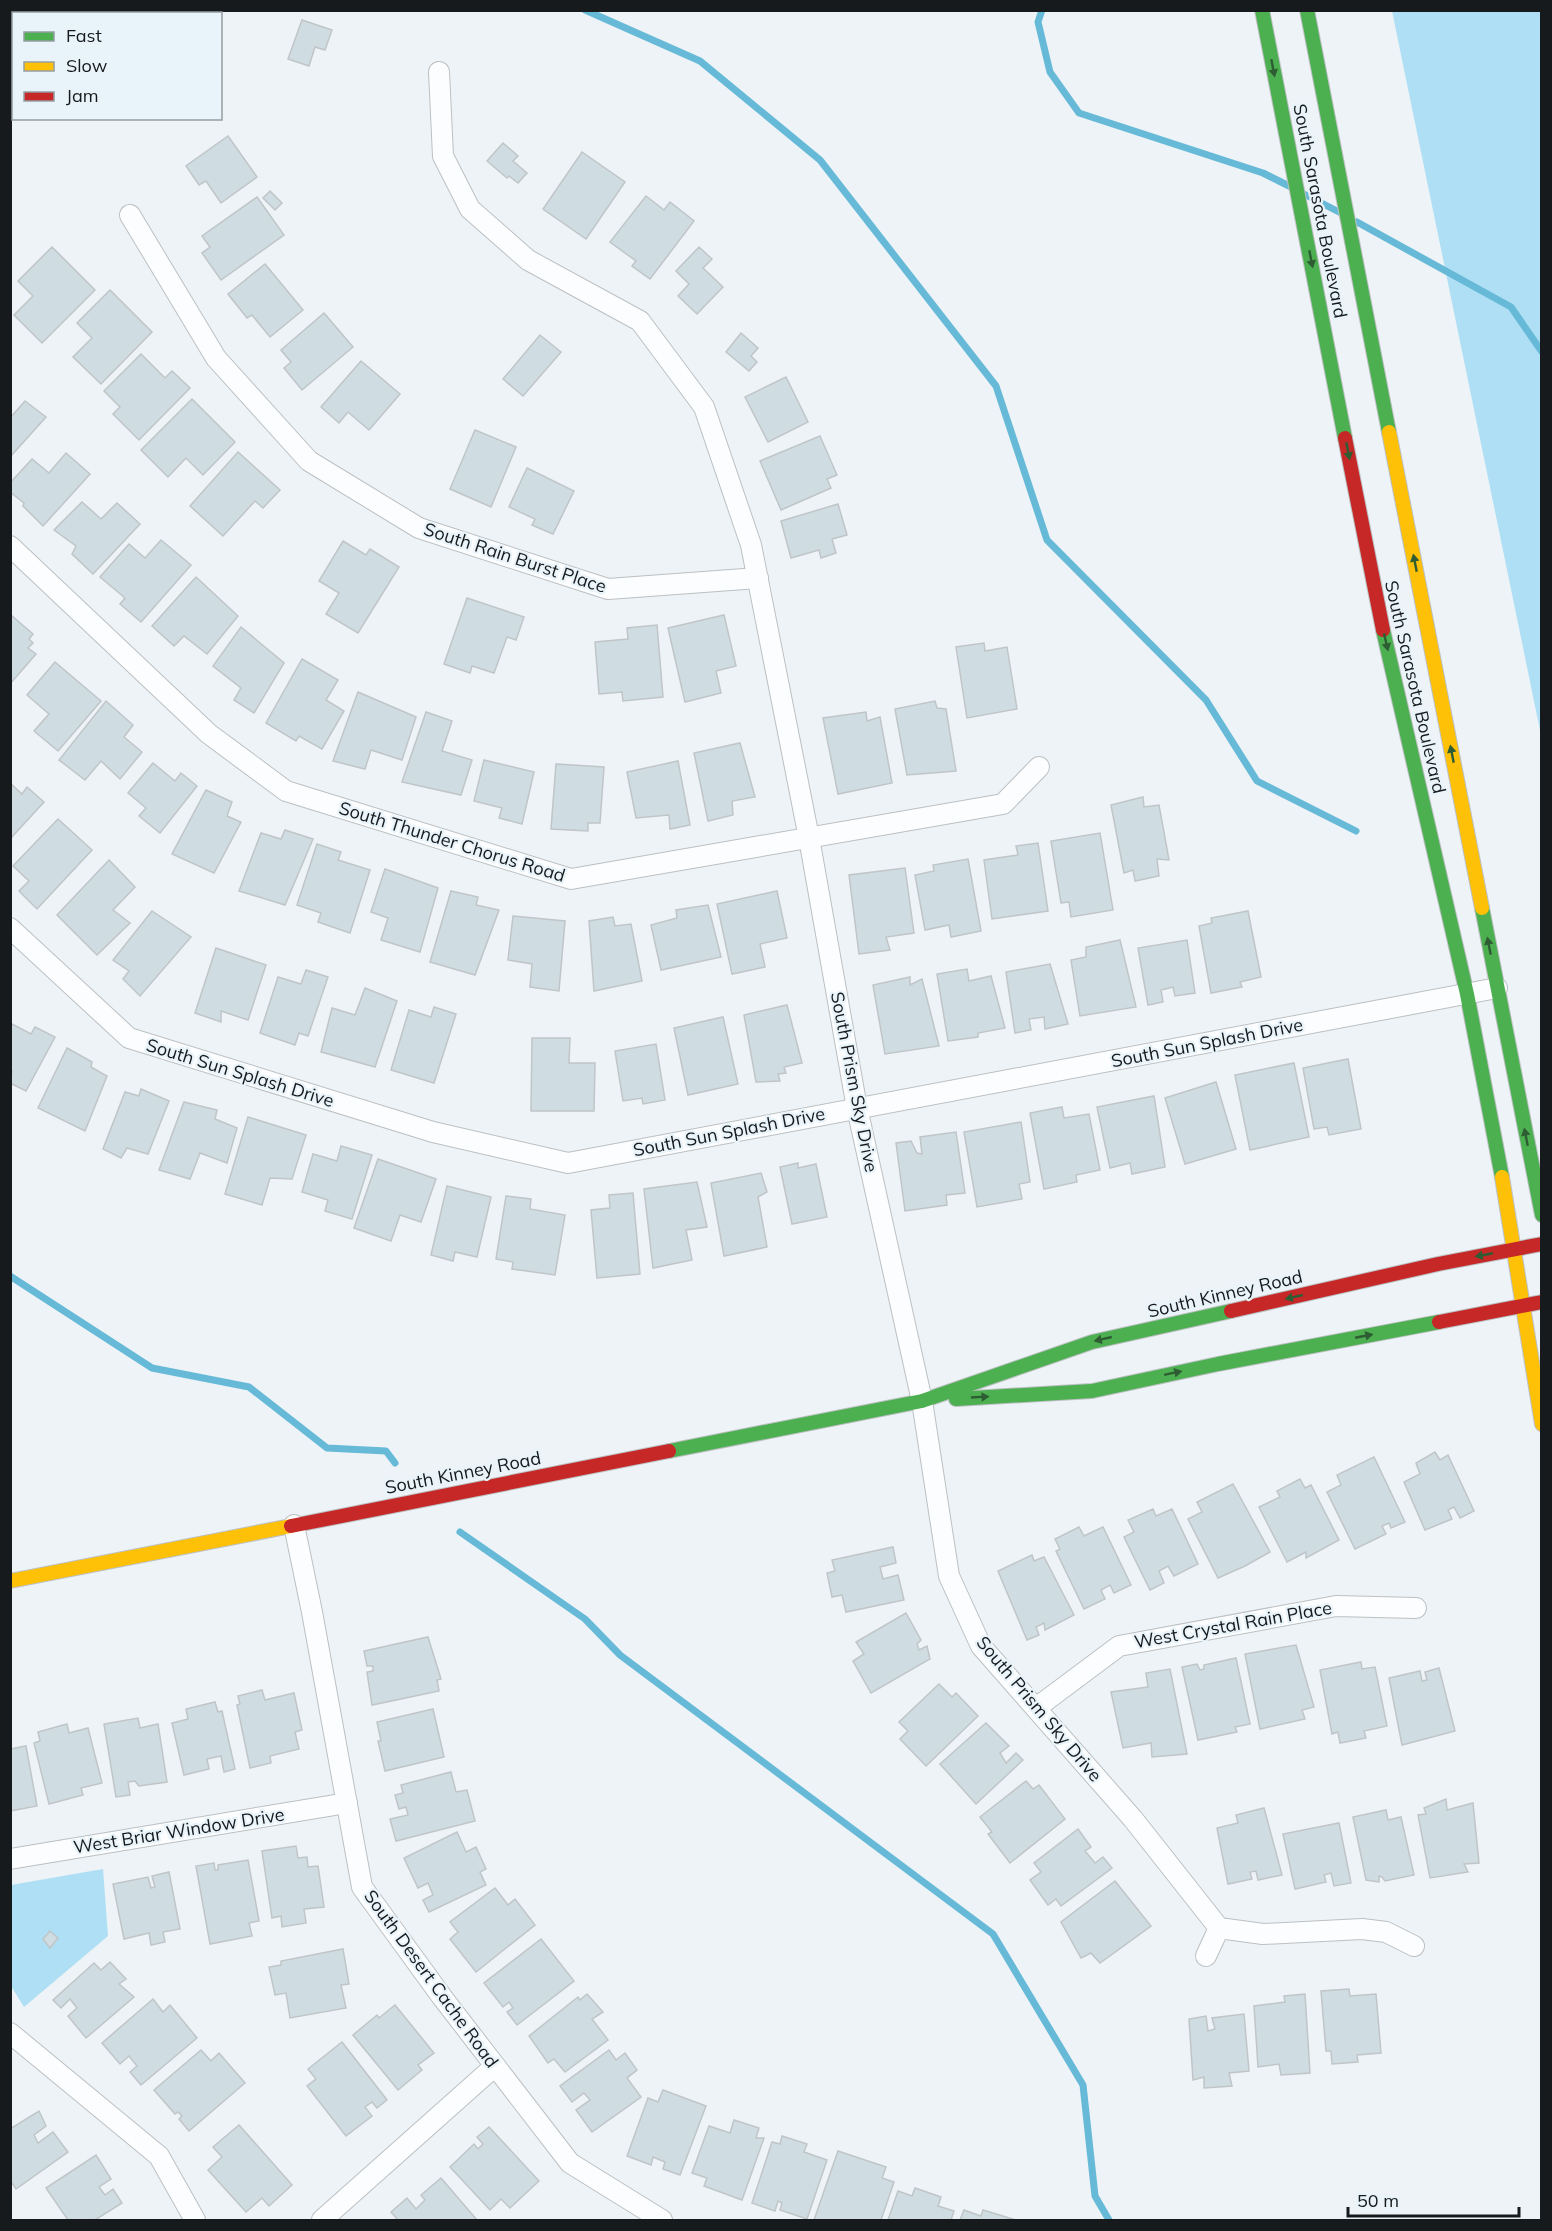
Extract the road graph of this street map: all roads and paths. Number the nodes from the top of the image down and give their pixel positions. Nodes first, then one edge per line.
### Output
1 (1262, 10) edge
2 (1307, 10) edge
3 (439, 72) dead end
4 (130, 215) dead end
5 (10, 546) edge
6 (758, 578) junction
7 (1039, 767) dead end
8 (809, 838) junction
9 (10, 928) edge
10 (1497, 988) junction
11 (1467, 994) junction
12 (857, 1108) junction
13 (1542, 1215) edge
14 (1542, 1244) edge
15 (1514, 1250) junction
16 (1542, 1302) edge
17 (1522, 1306) junction
18 (922, 1401) junction
19 (1542, 1424) edge
20 (294, 1525) junction
21 (10, 1581) edge
22 (1416, 1608) dead end
23 (1036, 1708) junction
24 (347, 1803) junction
25 (10, 1859) edge
26 (1219, 1928) junction
27 (1414, 1946) dead end
28 (1206, 1956) dead end
29 (10, 2033) edge
30 (495, 2066) junction
31 (195, 2220) edge
32 (322, 2220) edge
33 (662, 2220) edge

1 -> 11 street, South Sarasota Boulevard
10 -> 2 street, South Sarasota Boulevard
3 - 6 street, South Prism Sky Drive
4 - 6 street, South Rain Burst Place
5 - 8 street, South Thunder Chorus Road
6 - 8 street, South Prism Sky Drive
7 - 8 street, South Thunder Chorus Road
8 - 12 street, South Prism Sky Drive
9 - 12 street, South Sun Splash Drive
10 - 11 street, South Sun Splash Drive
13 -> 10 street, South Sarasota Boulevard
11 - 12 street, South Sun Splash Drive
11 - 15 street, South Sarasota Boulevard
12 - 18 street, South Prism Sky Drive
14 - 15 street, South Kinney Road
15 - 17 street, South Sarasota Boulevard
15 -> 18 street, South Kinney Road
16 - 17 street, South Kinney Road
18 -> 17 street, South Kinney Road
17 - 19 street, South Sarasota Boulevard
18 - 20 street, South Kinney Road
18 - 23 street, South Prism Sky Drive
20 - 21 street, South Kinney Road
20 - 24 street, South Desert Cache Road
22 - 23 street, West Crystal Rain Place
23 - 26 street, South Prism Sky Drive
24 - 25 street, West Briar Window Drive
24 - 30 street, South Desert Cache Road
26 - 27 street
26 - 28 street
29 - 31 street
30 - 32 street
30 - 33 street, South Desert Cache Road

